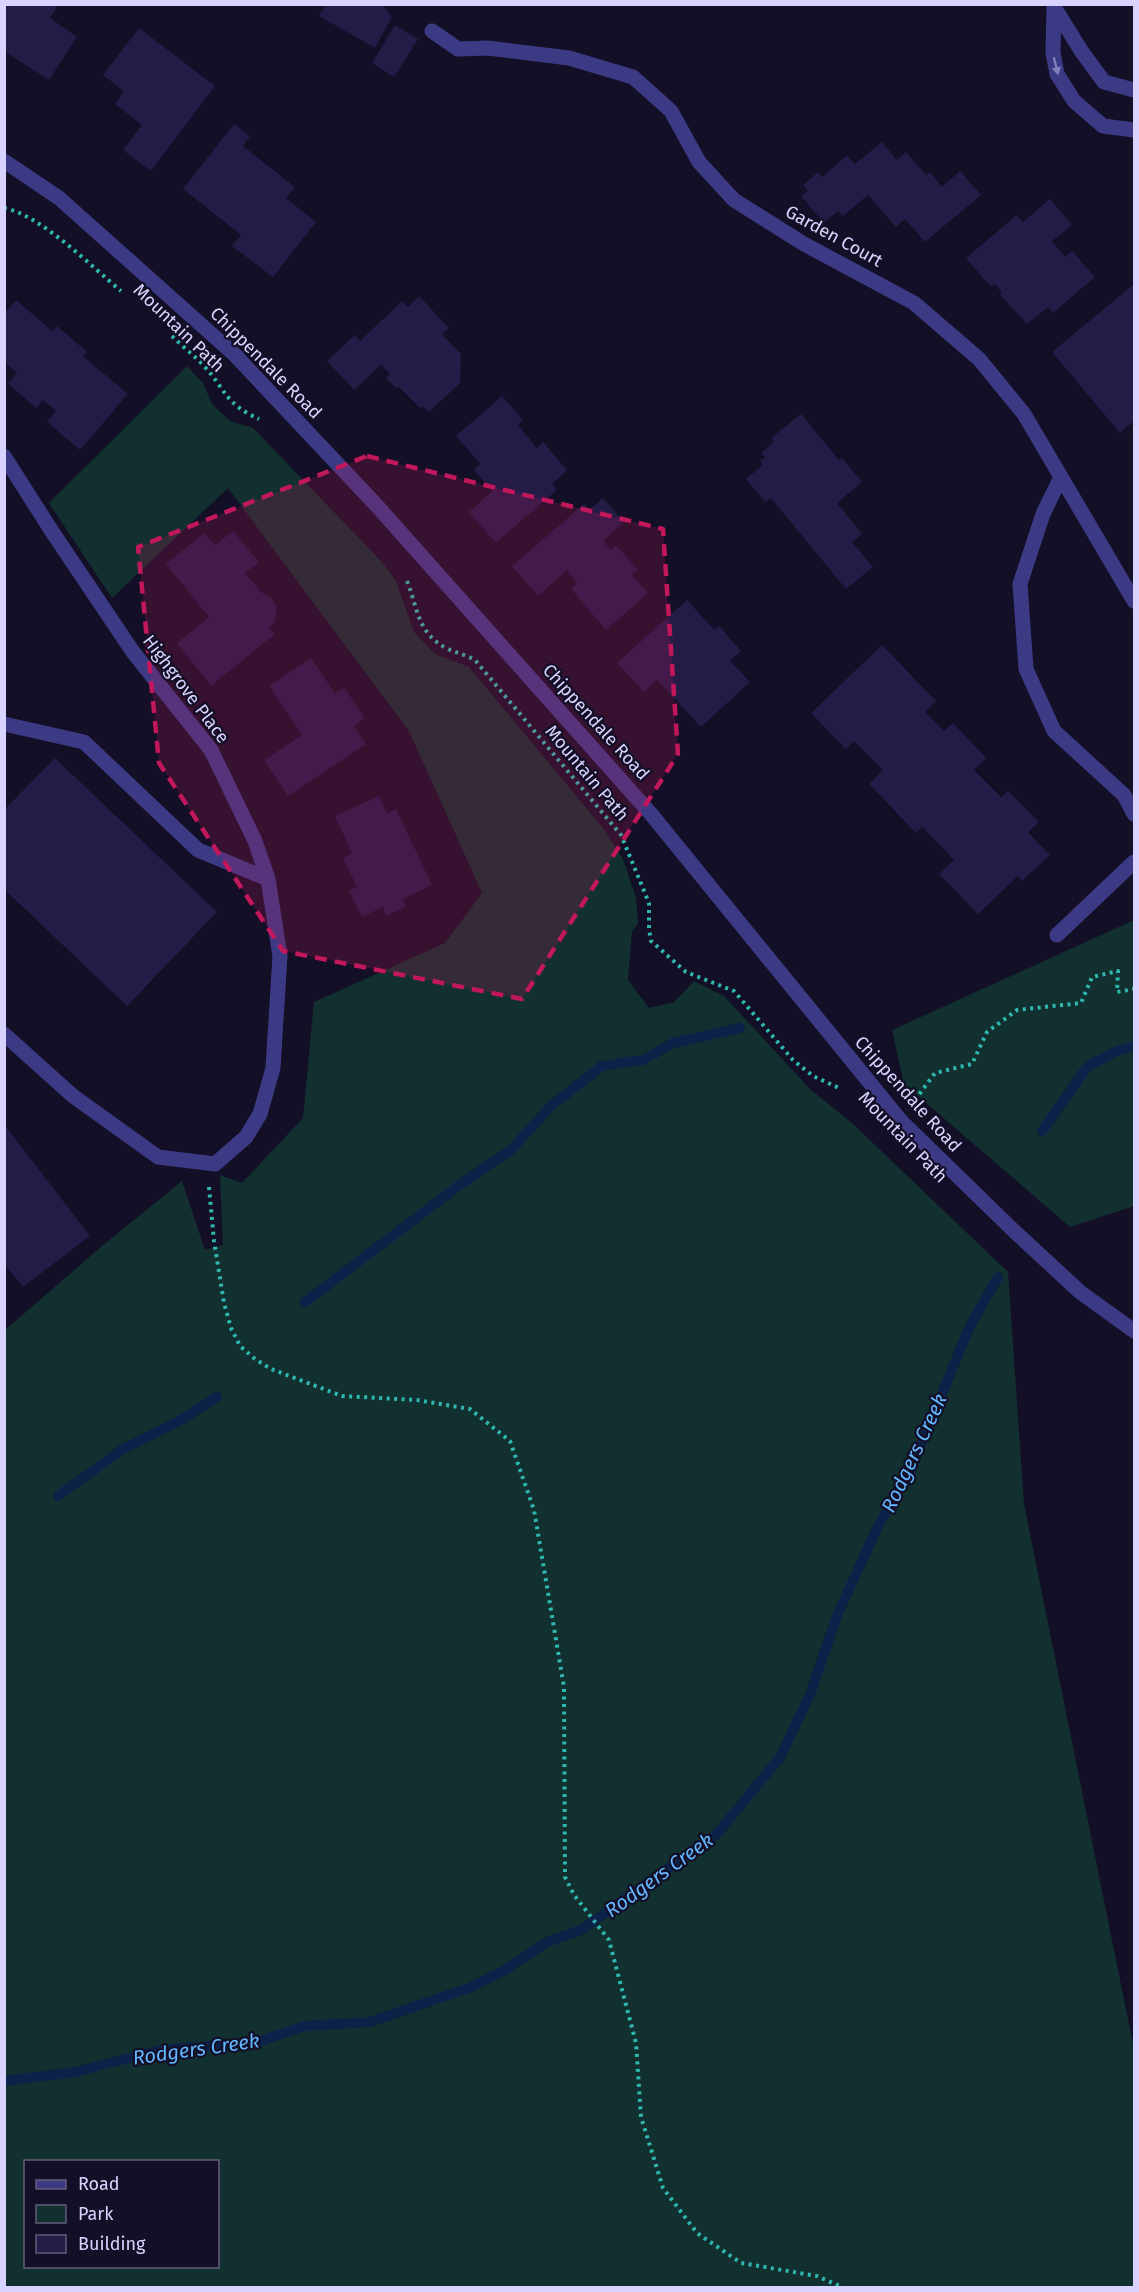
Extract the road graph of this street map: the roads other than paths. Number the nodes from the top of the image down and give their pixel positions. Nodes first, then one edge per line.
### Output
1 (1054, 6) edge
2 (432, 31) dead end
3 (1134, 90) edge
4 (1134, 130) edge
5 (4, 161) edge
6 (4, 456) edge
7 (1061, 477) junction
8 (1134, 601) edge
9 (4, 724) edge
10 (1134, 814) edge
11 (1134, 862) edge
12 (268, 879) junction
13 (1057, 935) dead end
14 (4, 1034) edge
15 (1134, 1331) edge

1 - 3 street
1 -> 4 street
2 - 7 street, Garden Court
5 - 15 street, Chippendale Road
6 - 12 street, Highgrove Place
7 - 8 street, Garden Court
7 - 10 street
9 - 12 street
11 - 13 street
12 - 14 street, Highgrove Place

